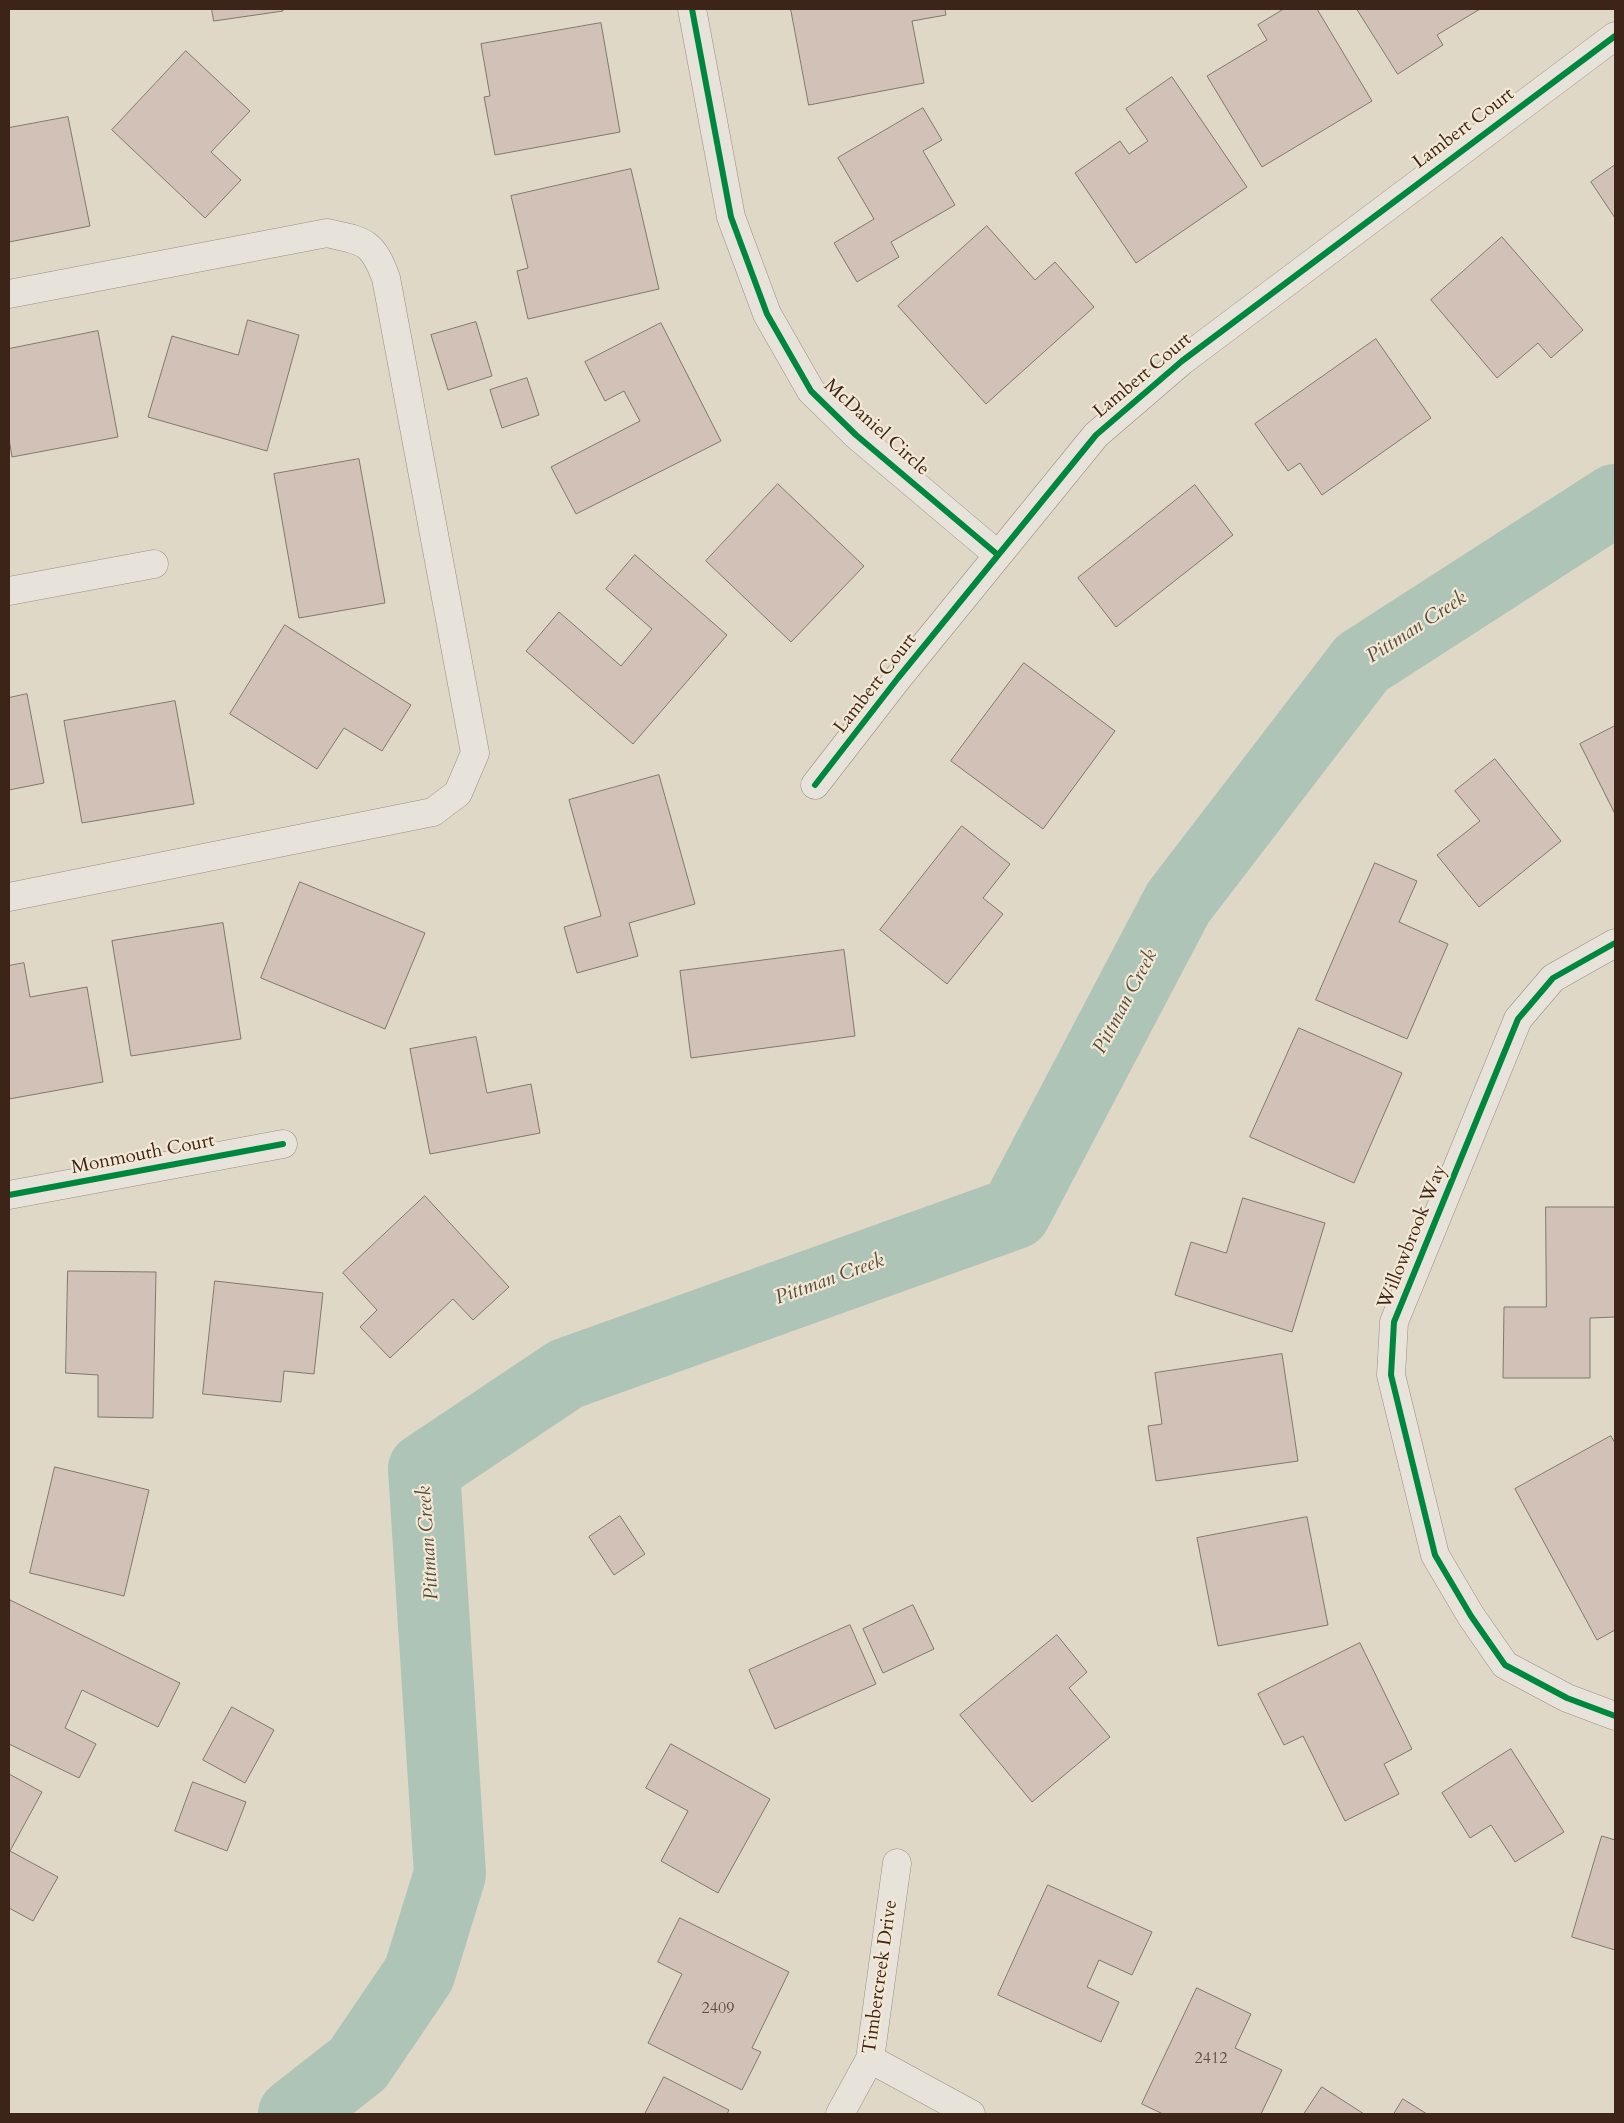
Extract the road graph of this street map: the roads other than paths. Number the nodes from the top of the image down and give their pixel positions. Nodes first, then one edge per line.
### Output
1 (692, 9) edge
2 (1615, 36) edge
3 (9, 294) edge
4 (998, 555) junction
5 (154, 564) dead end
6 (9, 591) edge
7 (815, 785) dead end
8 (9, 897) edge
9 (1615, 943) edge
10 (283, 1144) dead end
11 (9, 1195) edge
12 (1615, 1716) edge
13 (897, 1862) dead end
14 (870, 2059) junction
15 (840, 2114) edge
16 (971, 2114) edge

1 - 4 street, McDaniel Circle
2 - 4 street, Lambert Court
3 - 8 street
4 - 7 street, Lambert Court
5 - 6 street
9 - 12 street, Willowbrook Way
10 - 11 street, Monmouth Court
13 - 14 street, Timbercreek Drive
14 - 15 street, Timbercreek Drive
14 - 16 street

